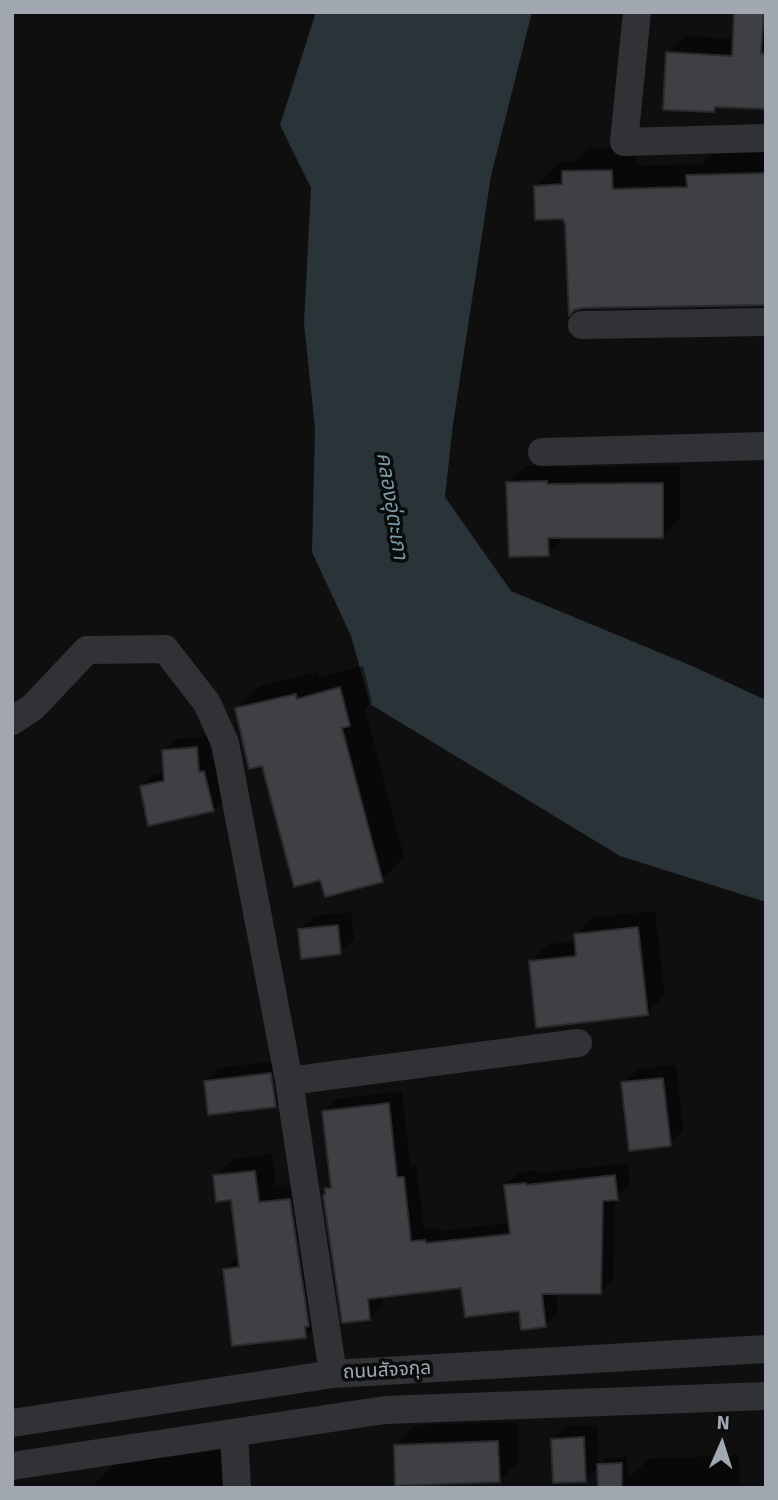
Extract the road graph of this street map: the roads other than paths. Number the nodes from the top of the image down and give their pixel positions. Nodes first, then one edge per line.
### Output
1 (637, 12) edge
2 (766, 138) edge
3 (766, 322) edge
4 (582, 325) dead end
5 (766, 446) edge
6 (542, 452) dead end
7 (12, 721) edge
8 (578, 1043) dead end
9 (289, 1081) junction
10 (766, 1349) edge
11 (334, 1374) junction
12 (766, 1396) edge
13 (12, 1423) edge
14 (234, 1434) junction
15 (12, 1466) edge
16 (237, 1488) edge

1 - 2 street
3 - 4 street
5 - 6 street
7 - 9 street
8 - 9 street
9 - 11 street
10 - 11 street, ถนนสัจจกุล
11 - 13 street, ถนนสัจจกุล
12 - 14 street, ถนนสัจจกุล
14 - 15 street, ถนนสัจจกุล
14 - 16 street

